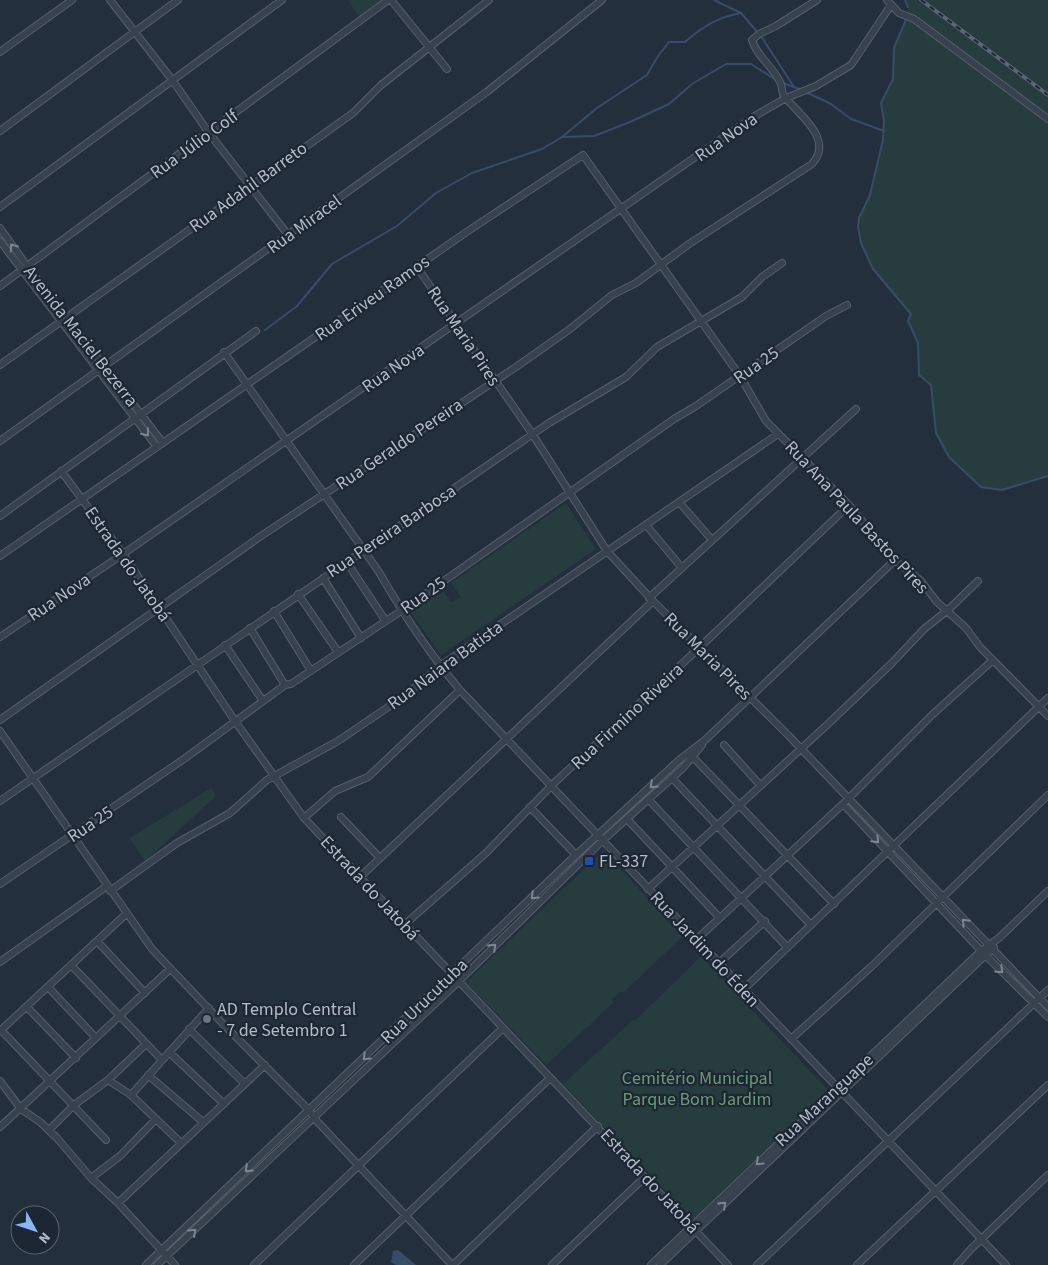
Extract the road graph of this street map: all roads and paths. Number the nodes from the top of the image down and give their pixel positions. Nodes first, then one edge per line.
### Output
1 (72, 0) edge
2 (110, 0) edge
3 (178, 0) edge
4 (282, 0) edge
5 (388, 0) edge
6 (392, 0) edge
7 (489, 0) edge
8 (602, 0) edge
9 (817, 0) edge
10 (889, 3) edge
11 (136, 32) junction
12 (428, 48) junction
13 (0, 52) edge
14 (447, 69) dead end
15 (173, 81) junction
16 (786, 98) junction
17 (1048, 119) edge
18 (0, 131) edge
19 (209, 133) junction
20 (583, 155) joint
21 (251, 185) junction
22 (0, 207) edge
23 (621, 208) junction
24 (0, 228) edge
25 (289, 236) junction
26 (0, 241) edge
27 (782, 263) dead end
28 (661, 265) junction
29 (417, 267) junction
30 (24, 268) junction
31 (0, 286) edge
32 (847, 305) dead end
33 (64, 320) junction
34 (701, 321) junction
35 (455, 324) junction
36 (256, 331) dead end
37 (224, 352) junction
38 (0, 365) edge
39 (102, 369) junction
40 (740, 376) junction
41 (494, 380) junction
42 (248, 386) junction
43 (856, 409) dead end
44 (140, 413) junction
45 (134, 417) junction
46 (778, 434) junction
47 (532, 436) junction
48 (0, 441) edge
49 (286, 442) junction
50 (160, 445) junction
51 (801, 458) junction
52 (61, 471) junction
53 (570, 493) junction
54 (324, 495) junction
55 (82, 498) junction
56 (679, 502) junction
57 (849, 504) junction
58 (0, 516) edge
59 (646, 525) junction
60 (712, 540) junction
61 (363, 550) junction
62 (607, 551) junction
63 (123, 554) junction
64 (0, 556) edge
65 (895, 560) junction
66 (346, 561) junction
67 (682, 568) junction
68 (322, 578) junction
69 (978, 581) dead end
70 (298, 594) junction
71 (651, 599) junction
72 (160, 608) junction
73 (948, 610) junction
74 (274, 611) junction
75 (401, 611) junction
76 (385, 620) junction
77 (250, 628) junction
78 (0, 637) edge
79 (360, 638) junction
80 (225, 645) junction
81 (699, 648) junction
82 (338, 652) junction
83 (993, 660) junction
84 (198, 663) junction
85 (440, 666) junction
86 (311, 671) junction
87 (285, 685) junction
88 (460, 690) junction
89 (749, 697) junction
90 (1048, 698) edge
91 (263, 701) junction
92 (1040, 707) junction
93 (1048, 716) edge
94 (0, 720) edge
95 (235, 721) junction
96 (0, 731) edge
97 (506, 739) junction
98 (724, 744) dead end
99 (800, 748) junction
100 (691, 755) junction
101 (274, 776) junction
102 (672, 778) junction
103 (32, 779) junction
104 (760, 785) junction
105 (551, 786) junction
106 (1048, 795) edge
107 (649, 800) junction
108 (0, 801) edge
109 (845, 802) junction
110 (739, 805) junction
111 (530, 807) junction
112 (341, 817) dead end
113 (304, 818) junction
114 (627, 820) junction
115 (717, 826) junction
116 (72, 836) junction
117 (600, 839) junction
118 (694, 847) junction
119 (890, 849) junction
120 (576, 855) junction
121 (787, 855) junction
122 (380, 857) junction
123 (672, 867) junction
124 (764, 876) junction
125 (359, 878) junction
126 (0, 884) edge
127 (108, 889) junction
128 (648, 889) junction
129 (1048, 891) edge
130 (742, 896) junction
131 (939, 900) junction
132 (834, 904) junction
133 (126, 914) junction
134 (720, 916) junction
135 (765, 921) junction
136 (404, 924) junction
137 (811, 925) junction
138 (97, 940) junction
139 (696, 940) junction
140 (990, 947) junction
141 (787, 948) junction
142 (984, 953) junction
143 (0, 962) edge
144 (719, 963) junction
145 (71, 965) junction
146 (170, 969) junction
147 (451, 975) junction
148 (458, 982) junction
149 (48, 987) junction
150 (743, 990) junction
151 (1048, 990) edge
152 (145, 993) junction
153 (1037, 1001) junction
154 (1048, 1006) edge
155 (27, 1007) junction
156 (208, 1008) junction
157 (121, 1016) junction
158 (1048, 1017) edge
159 (503, 1028) junction
160 (189, 1029) junction
161 (0, 1030) edge
162 (96, 1038) junction
163 (791, 1039) junction
164 (146, 1044) junction
165 (169, 1052) junction
166 (76, 1058) junction
167 (162, 1060) junction
168 (265, 1065) junction
169 (148, 1075) junction
170 (550, 1078) junction
171 (108, 1080) junction
172 (0, 1081) edge
173 (50, 1082) junction
174 (245, 1084) junction
175 (1048, 1085) edge
176 (839, 1091) junction
177 (131, 1095) junction
178 (224, 1104) junction
179 (74, 1105) junction
180 (21, 1109) junction
181 (310, 1111) junction
182 (314, 1118) junction
183 (156, 1119) junction
184 (203, 1122) junction
185 (598, 1126) junction
186 (0, 1127) edge
187 (48, 1130) junction
188 (106, 1140) dead end
189 (889, 1142) junction
190 (181, 1143) junction
191 (359, 1166) junction
192 (1048, 1175) edge
193 (646, 1177) junction
194 (91, 1178) junction
195 (937, 1191) junction
196 (118, 1203) junction
197 (405, 1216) junction
198 (694, 1227) junction
199 (982, 1240) junction
200 (162, 1250) junction
201 (166, 1256) junction
202 (146, 1265) edge
203 (157, 1265) edge
204 (175, 1265) edge
205 (254, 1265) edge
206 (354, 1265) edge
207 (452, 1265) edge
208 (552, 1265) edge
209 (650, 1265) edge
210 (660, 1265) edge
211 (728, 1265) edge
212 (757, 1265) edge
213 (857, 1265) edge
214 (957, 1265) edge
215 (1006, 1265) edge

1 - 13 street
2 - 11 street
3 - 11 street
4 - 15 street
5 - 19 street, Rua Júlio Colf
6 - 12 street
7 - 12 street, Rua Adahil Barreto
8 - 25 street, Rua Miracel
9 - 16 street, Rua Geraldo Pereira
10 - 16 street, Rua Nova
10 - 17 street
11 - 15 street
11 - 18 street
12 - 14 street
12 - 21 street, Rua Adahil Barreto
15 - 19 street
15 - 22 street
16 - 23 street, Rua Nova
16 - 28 street, Rua Geraldo Pereira
19 - 21 street
19 - 30 street, Rua Júlio Colf
20 - 23 street, Rua Ana Paula Bastos Pires
20 - 29 street, Rua Eriveu Ramos
21 - 25 street
21 - 33 street, Rua Adahil Barreto
23 - 28 street, Rua Ana Paula Bastos Pires
23 - 35 street, Rua Nova
30 -> 24 street, Avenida Maciel Bezerra
25 - 39 street, Rua Miracel
26 - 30 street, Avenida Maciel Bezerra
27 - 34 street, Rua Pereira Barbosa
28 - 34 street, Rua Ana Paula Bastos Pires
28 - 41 street, Rua Geraldo Pereira
29 - 35 street, Rua Maria Pires
29 - 42 street, Rua Eriveu Ramos
30 - 31 street, Rua Júlio Colf
30 - 33 street, Avenida Maciel Bezerra
32 - 40 street, Rua 25
33 - 38 street, Rua Adahil Barreto
33 - 39 street, Avenida Maciel Bezerra
34 - 40 street, Rua Ana Paula Bastos Pires
34 - 47 street, Rua Pereira Barbosa
35 - 41 street, Rua Maria Pires
35 - 49 street, Rua Nova
36 - 37 street
37 - 42 street, Rua Jardim do Éden
37 - 44 street
39 - 44 street, Avenida Maciel Bezerra
39 - 45 street, Avenida Maciel Bezerra
39 - 48 street, Rua Miracel
40 - 46 street, Rua Ana Paula Bastos Pires
40 - 53 street, Rua 25
41 - 47 street, Rua Maria Pires
41 - 54 street, Rua Geraldo Pereira
42 - 49 street, Rua Jardim do Éden
42 - 50 street, Rua Eriveu Ramos
43 - 51 street
44 - 45 street
44 - 50 street, Avenida Maciel Bezerra
45 -> 50 street, Avenida Maciel Bezerra
45 - 52 street
46 - 51 street, Rua Ana Paula Bastos Pires
46 - 56 street, Rua Naiara Batista
47 - 53 street, Rua Maria Pires
47 - 61 street, Rua Pereira Barbosa
49 - 54 street, Rua Jardim do Éden
49 - 63 street, Rua Nova
50 - 55 street, Rua Eriveu Ramos
51 - 57 street, Rua Ana Paula Bastos Pires
51 - 60 street
52 - 55 street, Estrada do Jatobá
52 - 58 street
53 - 62 street, Rua Maria Pires
53 - 75 street, Rua 25
54 - 61 street, Rua Jardim do Éden
54 - 72 street, Rua Geraldo Pereira
55 - 63 street, Estrada do Jatobá
55 - 64 street, Rua Eriveu Ramos
56 - 59 street, Rua Naiara Batista
56 - 60 street
57 - 65 street, Rua Ana Paula Bastos Pires
57 - 81 street, Rua Firmino Riveira
59 - 62 street, Rua Naiara Batista
59 - 67 street
60 - 67 street
61 - 66 street, Rua Pereira Barbosa
61 - 75 street, Rua Jardim do Éden
62 - 71 street, Rua Maria Pires
62 - 85 street, Rua Naiara Batista
63 - 72 street, Estrada do Jatobá
63 - 78 street, Rua Nova
65 - 73 street, Rua Ana Paula Bastos Pires
65 - 89 street, Rua Urucutuba
66 - 68 street, Rua Pereira Barbosa
66 - 76 street
67 - 71 street
68 - 70 street, Rua Pereira Barbosa
68 - 79 street
69 - 73 street
70 - 74 street, Rua Pereira Barbosa
70 - 82 street
71 - 81 street, Rua Maria Pires
71 - 97 street
72 - 84 street, Estrada do Jatobá
72 - 94 street, Rua Geraldo Pereira
73 - 83 street, Rua Ana Paula Bastos Pires
73 - 99 street
74 - 77 street, Rua Pereira Barbosa
74 - 86 street
75 - 76 street, Rua 25
75 - 85 street, Rua Jardim do Éden
76 - 79 street, Rua 25
77 - 80 street, Rua Pereira Barbosa
77 - 87 street
79 - 82 street, Rua 25
80 - 84 street, Rua Pereira Barbosa
80 - 91 street
81 - 89 street, Rua Maria Pires
81 - 105 street, Rua Firmino Riveira
82 - 86 street, Rua 25
83 - 92 street, Rua Ana Paula Bastos Pires
83 - 109 street
84 - 95 street, Estrada do Jatobá
84 - 103 street, Rua Pereira Barbosa
85 - 88 street, Rua Jardim do Éden
85 - 101 street, Rua Naiara Batista
86 - 87 street, Rua 25
87 - 91 street, Rua 25
88 - 97 street, Rua Jardim do Éden
88 - 113 street
89 - 99 street, Rua Maria Pires
89 - 100 street, Rua Urucutuba
90 - 92 street
91 - 95 street, Rua 25
92 - 93 street, Rua Ana Paula Bastos Pires
92 - 119 street
95 - 101 street, Estrada do Jatobá
95 - 116 street, Rua 25
96 - 103 street
97 - 105 street, Rua Jardim do Éden
97 - 122 street
98 - 104 street
99 - 104 street
99 - 109 street, Rua Maria Pires
100 - 102 street, Rua Urucutuba
100 - 110 street
100 -> 117 street, Rua Urucutuba
101 - 113 street, Estrada do Jatobá
101 - 127 street, Rua Naiara Batista
102 - 107 street, Rua Urucutuba
102 - 115 street
103 - 108 street, Rua Pereira Barbosa
103 - 116 street
104 - 110 street
105 - 111 street, Rua Firmino Riveira
105 - 117 street, Rua Jardim do Éden
106 - 131 street
107 - 114 street, Rua Urucutuba
107 - 118 street
109 - 119 street, Rua Maria Pires
109 - 121 street
110 - 115 street
110 - 121 street
111 - 120 street
111 - 136 street, Rua Firmino Riveira
112 - 122 street
113 - 125 street, Estrada do Jatobá
114 - 117 street, Rua Urucutuba
114 - 123 street
115 - 118 street
115 - 124 street
116 - 126 street, Rua 25
116 - 127 street
117 - 120 street, Rua Urucutuba
117 - 128 street, Rua Jardim do Éden
148 -> 117 street, Rua Urucutuba
118 - 123 street
118 - 130 street
119 - 131 street, Rua Maria Pires
119 - 132 street
120 -> 147 street, Rua Urucutuba
121 - 124 street
121 - 132 street
122 - 125 street
123 - 128 street
123 - 134 street
124 - 130 street
124 - 137 street
125 - 136 street, Estrada do Jatobá
127 - 133 street
127 - 143 street, Rua Naiara Batista
128 - 139 street, Rua Jardim do Éden
129 - 140 street, Rua Maranguape
130 - 134 street
130 - 135 street
140 -> 131 street, Rua Maria Pires
131 - 142 street, Rua Maria Pires
131 - 163 street
132 - 137 street
133 - 138 street
133 - 146 street
134 - 139 street
135 - 141 street
135 - 144 street
136 - 147 street, Estrada do Jatobá
137 - 141 street
138 - 145 street
138 - 152 street
139 - 144 street, Rua Jardim do Éden
140 - 142 street, Rua Maranguape
140 - 153 street, Rua Maria Pires
141 - 150 street
142 -> 153 street, Rua Maria Pires
142 - 176 street, Rua Maranguape
144 - 150 street, Rua Jardim do Éden
145 - 149 street
145 - 157 street
146 - 152 street
146 - 156 street
147 - 148 street, Estrada do Jatobá
147 -> 181 street, Rua Urucutuba
148 - 159 street, Estrada do Jatobá
148 - 182 street, Rua Urucutuba
149 - 155 street
149 - 162 street
150 - 163 street, Rua Jardim do Éden
151 - 153 street
152 - 157 street
153 - 154 street, Rua Maria Pires
153 - 158 street, Rua Maria Pires
153 - 189 street
155 - 161 street
155 - 166 street
156 - 160 street
156 - 168 street
157 - 162 street
157 - 164 street
159 - 170 street, Estrada do Jatobá
159 - 191 street
160 - 165 street
160 - 174 street
161 - 173 street
162 - 166 street
163 - 176 street, Rua Jardim do Éden
164 - 167 street
164 - 171 street
165 - 167 street
165 - 178 street
166 - 173 street
167 - 169 street
168 - 174 street
168 - 181 street
169 - 177 street
169 - 184 street
170 - 185 street, Estrada do Jatobá
170 - 197 street
171 - 177 street
171 - 179 street
172 - 180 street
173 - 179 street
173 - 180 street
174 - 178 street
175 - 195 street
176 - 189 street, Rua Jardim do Éden
176 - 198 street, Rua Maranguape
177 - 183 street
178 - 184 street
179 - 187 street
179 - 188 street
180 - 186 street
180 - 187 street
181 - 182 street
181 -> 200 street, Rua Urucutuba
182 - 191 street
201 -> 182 street, Rua Urucutuba
183 - 190 street
183 - 194 street
184 - 190 street
185 - 193 street, Estrada do Jatobá
185 - 207 street
187 - 194 street
189 - 195 street, Rua Jardim do Éden
189 - 212 street
190 - 196 street
191 - 197 street
191 - 205 street
192 - 199 street
193 - 198 street, Estrada do Jatobá
193 - 208 street
194 - 196 street
195 - 199 street, Rua Jardim do Éden
195 - 213 street
196 - 200 street
197 - 206 street
197 - 207 street
198 - 209 street, Rua Maranguape
198 - 210 street, Rua Maranguape
198 - 211 street, Estrada do Jatobá
199 - 214 street
199 - 215 street, Rua Jardim do Éden
200 - 201 street
200 - 202 street, Rua Urucutuba
201 - 203 street, Rua Urucutuba
201 - 204 street

